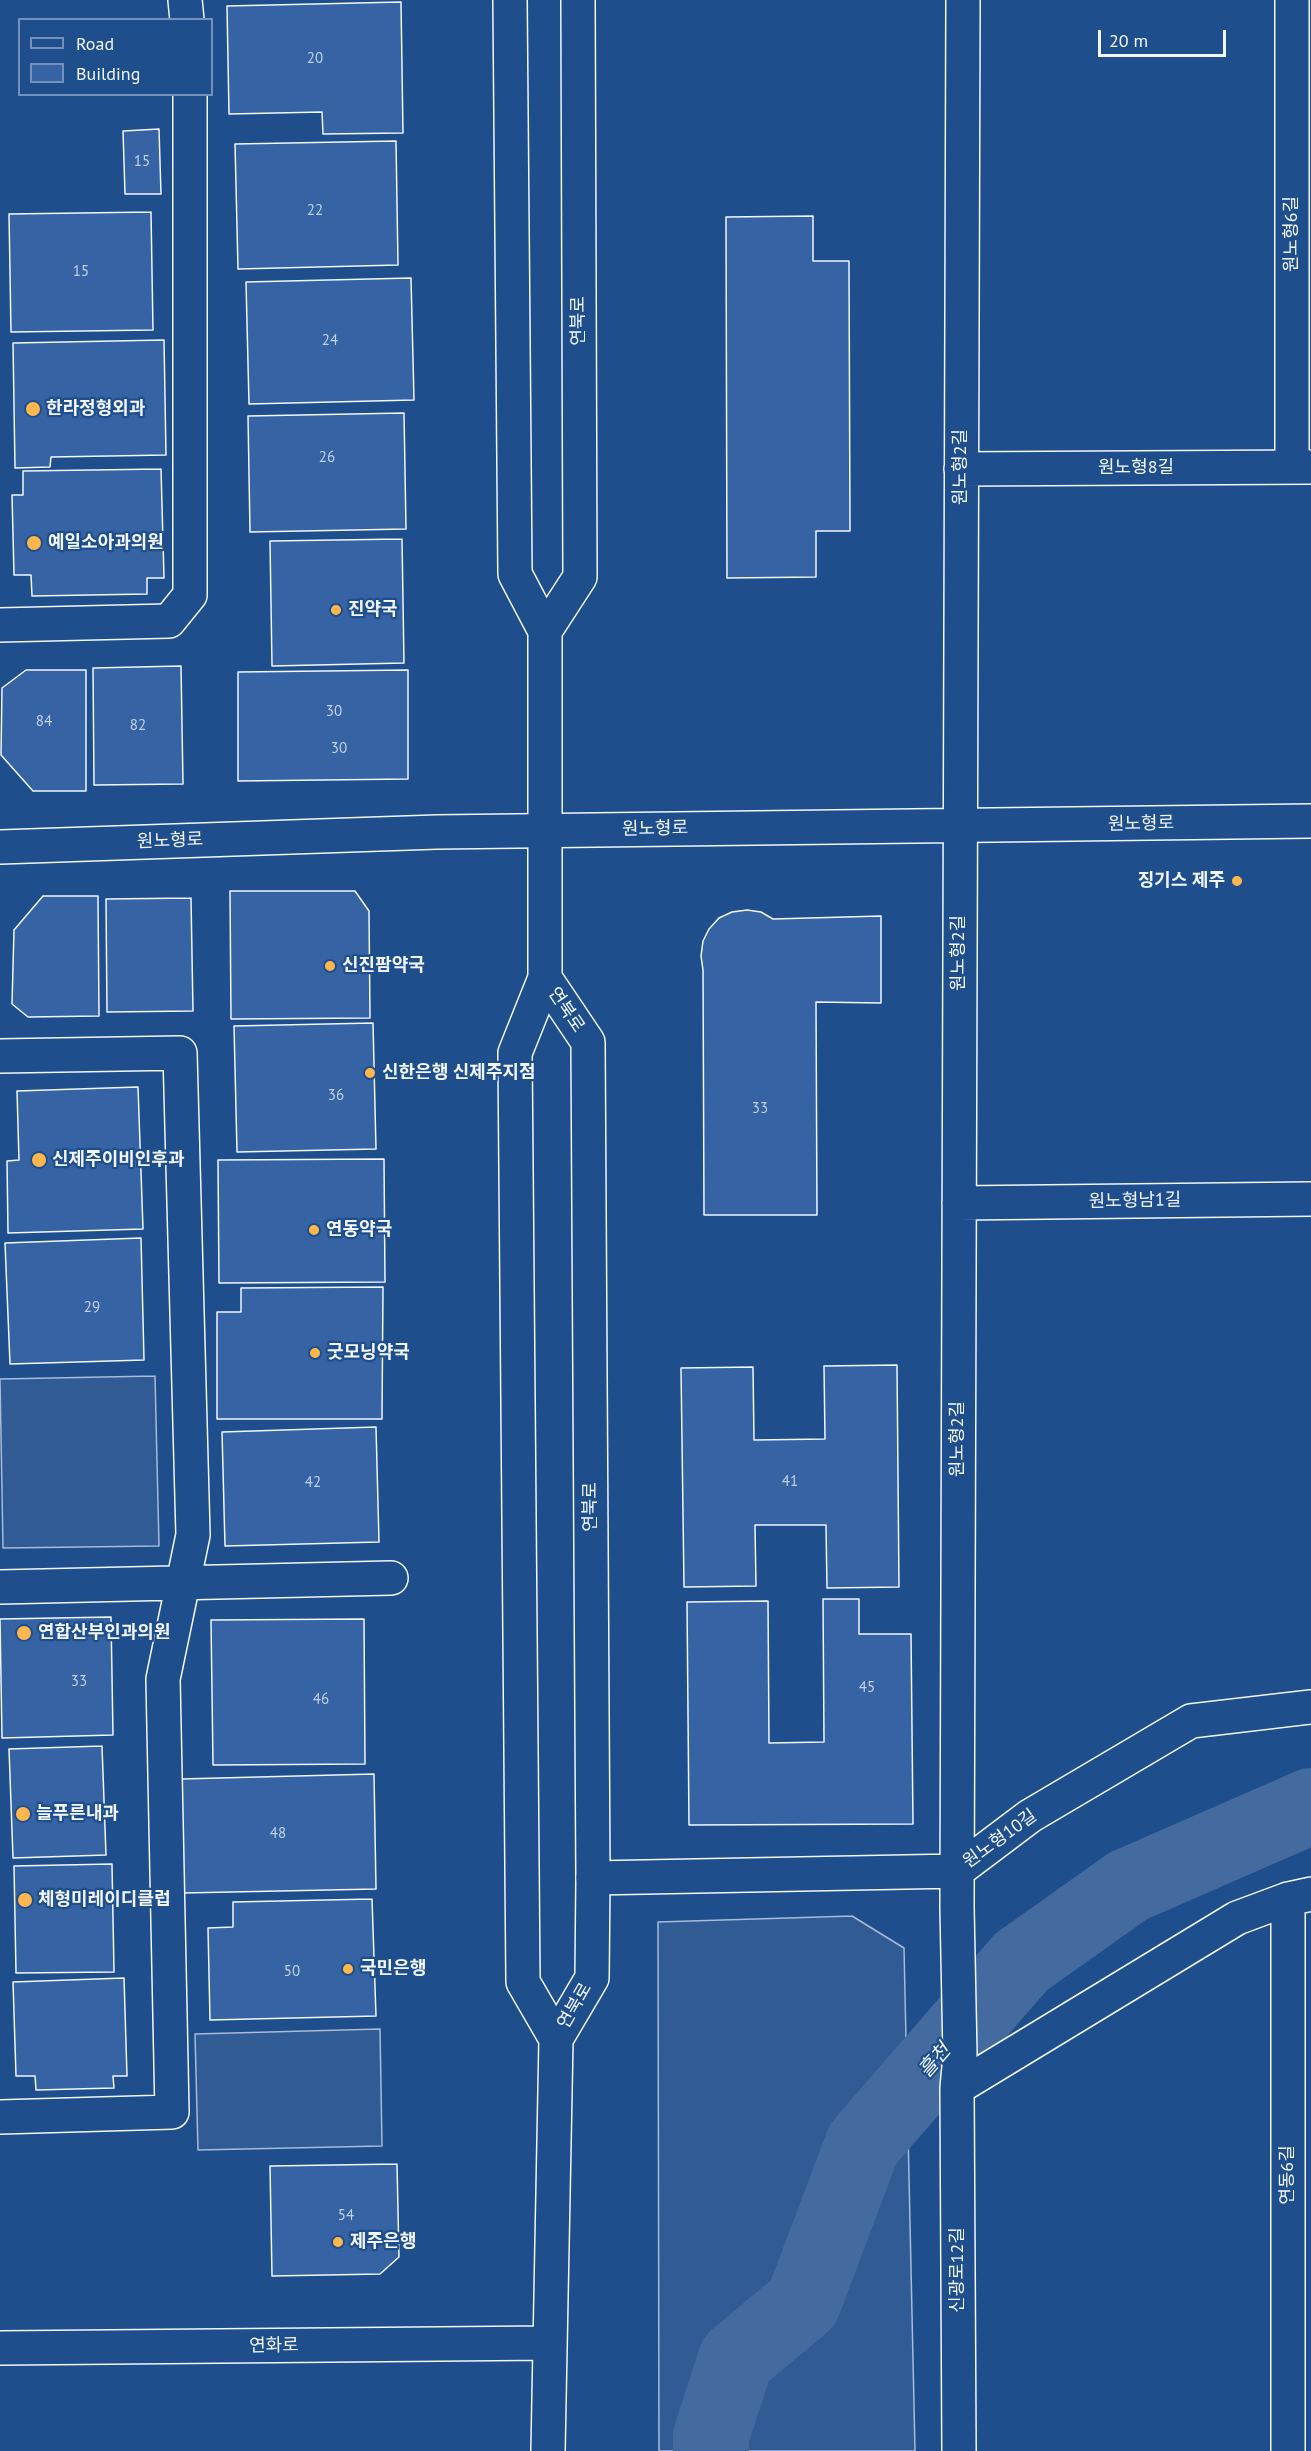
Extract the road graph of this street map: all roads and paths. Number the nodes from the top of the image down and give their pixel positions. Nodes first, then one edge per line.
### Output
1 (185, 0) edge
2 (510, 0) edge
3 (578, 0) edge
4 (963, 0) edge
5 (1292, 0) edge
6 (187, 18) edge
7 (190, 96) edge
8 (1301, 467) edge
9 (962, 469) junction
10 (0, 625) edge
11 (545, 631) junction
12 (1311, 821) edge
13 (960, 826) junction
14 (545, 831) junction
15 (0, 847) edge
16 (545, 978) junction
17 (0, 1056) edge
18 (1311, 1199) edge
19 (959, 1203) junction
20 (391, 1578) dead end
21 (183, 1581) junction
22 (0, 1587) edge
23 (1311, 1707) edge
24 (957, 1870) junction
25 (593, 1878) junction
26 (1300, 1896) edge
27 (556, 2039) junction
28 (960, 2056) joint
29 (957, 2088) junction
30 (0, 2117) edge
31 (549, 2343) junction
32 (0, 2348) edge
33 (548, 2451) edge
34 (959, 2451) edge
35 (1288, 2451) edge

1 - 6 street
2 - 11 street, 연북로
3 - 11 street, 연북로
4 - 9 street, 원노형2길
5 - 8 street, 원노형6길
7 - 10 street
8 - 9 street, 원노형8길
9 - 13 street, 원노형2길
11 - 14 street, 연북로
12 - 13 street, 원노형로
13 - 14 street, 원노형로
13 - 19 street, 원노형2길
14 - 15 street, 원노형로
14 - 16 street, 연북로
16 - 25 street, 연북로
16 - 27 street, 연북로
17 - 21 street
18 - 19 street, 원노형남1길
19 - 24 street, 원노형2길
20 - 21 street
21 - 22 street
21 - 30 street
23 - 24 street, 원노형10길
24 - 25 street, 원노형10길
24 - 28 street, 원노형2길
25 - 27 street, 연북로
26 - 29 street
26 - 35 street, 연동6길
27 - 31 street, 연북로
28 - 29 street, 신광로12길
29 - 34 street, 신광로12길
31 - 32 street, 연화로
31 - 33 street, 연북로

